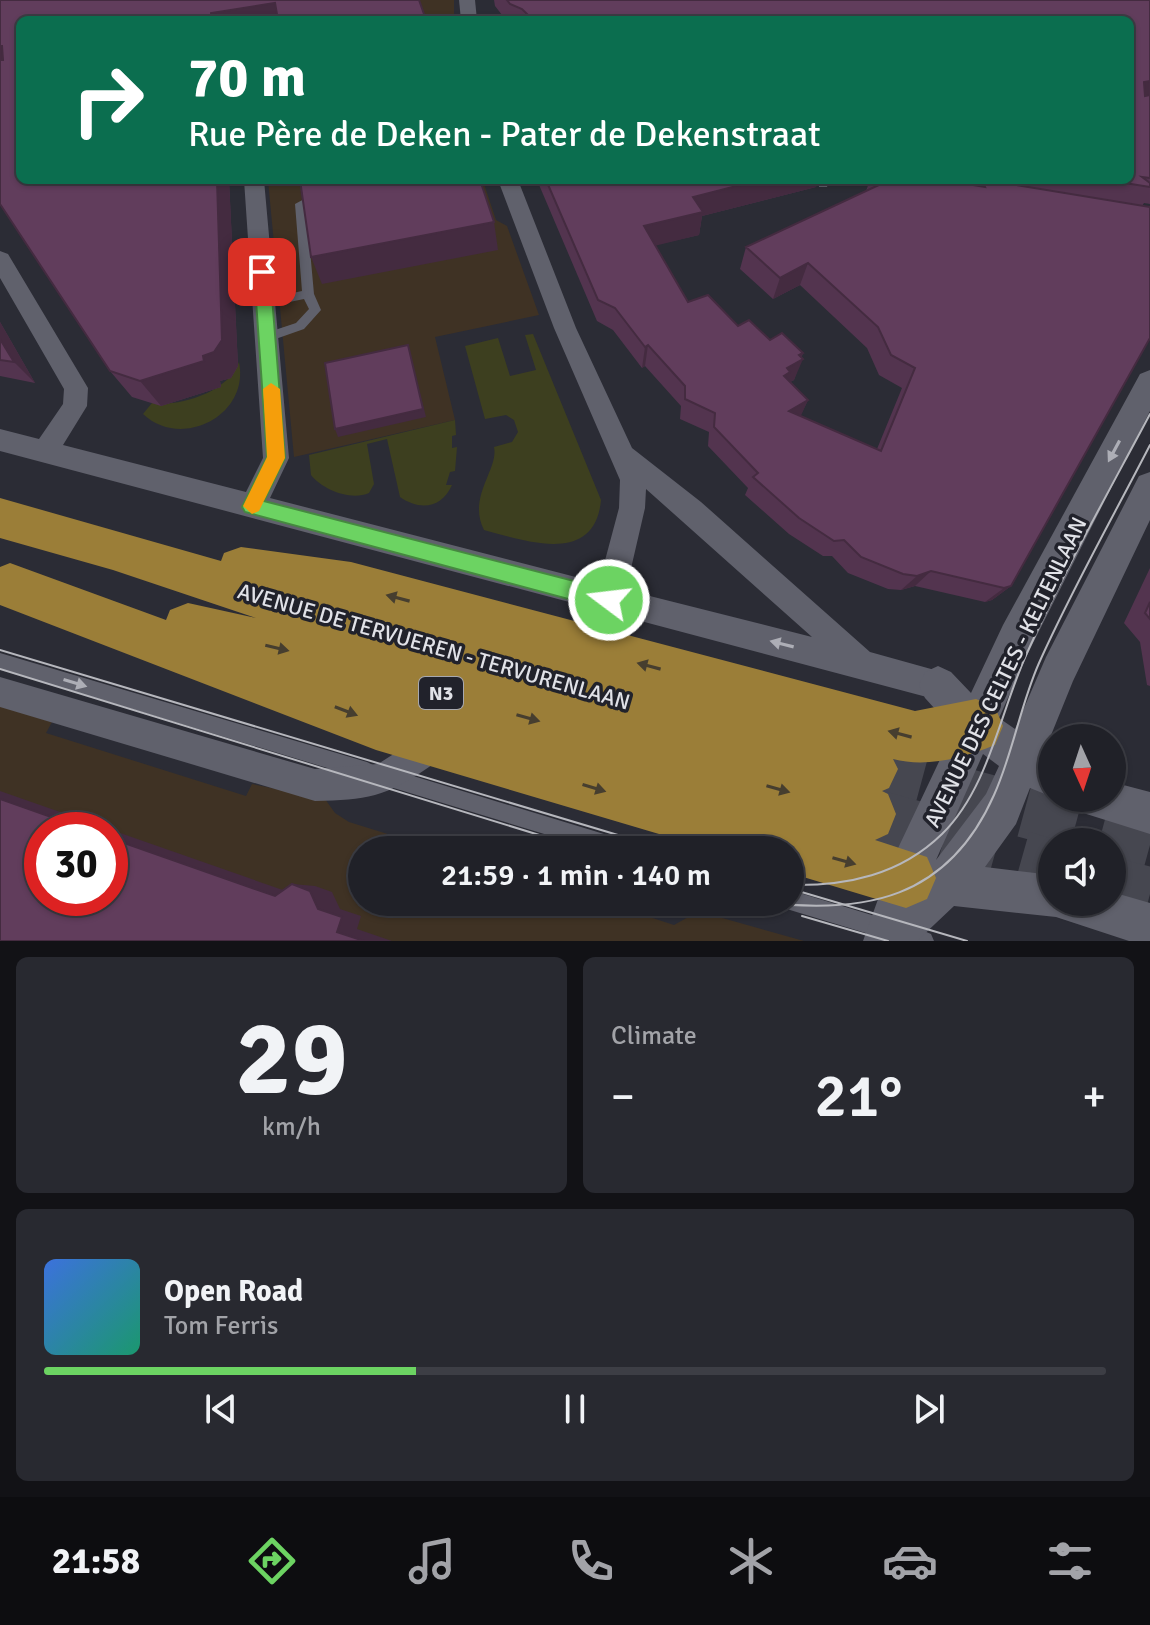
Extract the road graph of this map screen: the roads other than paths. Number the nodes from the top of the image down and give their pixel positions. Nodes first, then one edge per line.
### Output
1 (254, 184) edge
2 (510, 184) edge
3 (328, 191) edge
4 (0, 259) edge
5 (308, 294) junction
6 (265, 303) junction
7 (267, 337) junction
8 (1150, 382) edge
9 (0, 440) edge
10 (45, 451) junction
11 (625, 457) junction
12 (1150, 486) edge
13 (252, 507) junction
14 (0, 518) edge
15 (113, 549) junction
16 (5, 584) edge
17 (609, 600) junction
18 (0, 661) edge
19 (864, 664) junction
20 (938, 685) joint
21 (0, 692) edge
22 (976, 726) junction
23 (439, 741) junction
24 (1036, 770) edge
25 (387, 777) junction
26 (1126, 807) edge
27 (1150, 813) edge
28 (581, 836) edge
29 (927, 881) junction
30 (1038, 895) edge
31 (804, 905) edge
32 (1119, 916) edge
33 (1150, 925) edge
34 (896, 937) edge

1 - 6 street
2 - 11 street
3 - 5 lane
4 - 10 street
5 - 6 lane
5 - 7 lane
6 - 7 street
7 - 13 street
8 -> 22 street, AVENUE DES CELTES - KELTENLAAN
9 - 10 street
10 - 13 street
11 - 17 street
11 - 19 street
12 - 24 street
13 - 17 street
14 - 15 highway, AVENUE DE TERVUEREN - TERVURENLAAN / N3
16 -> 15 highway, AVENUE DE TERVUEREN - TERVURENLAAN / N3
22 -> 15 highway
16 -> 23 highway
19 -> 17 street
18 -> 25 lane
19 - 20 street
20 - 22 street
21 - 25 street
22 - 24 street
22 - 29 street, AVENUE DES CELTES - KELTENLAAN
23 - 25 street
23 -> 29 highway
24 - 29 street
25 - 28 lane
26 - 27 street
29 - 30 street
29 - 34 street
31 - 34 lane
32 - 33 street

